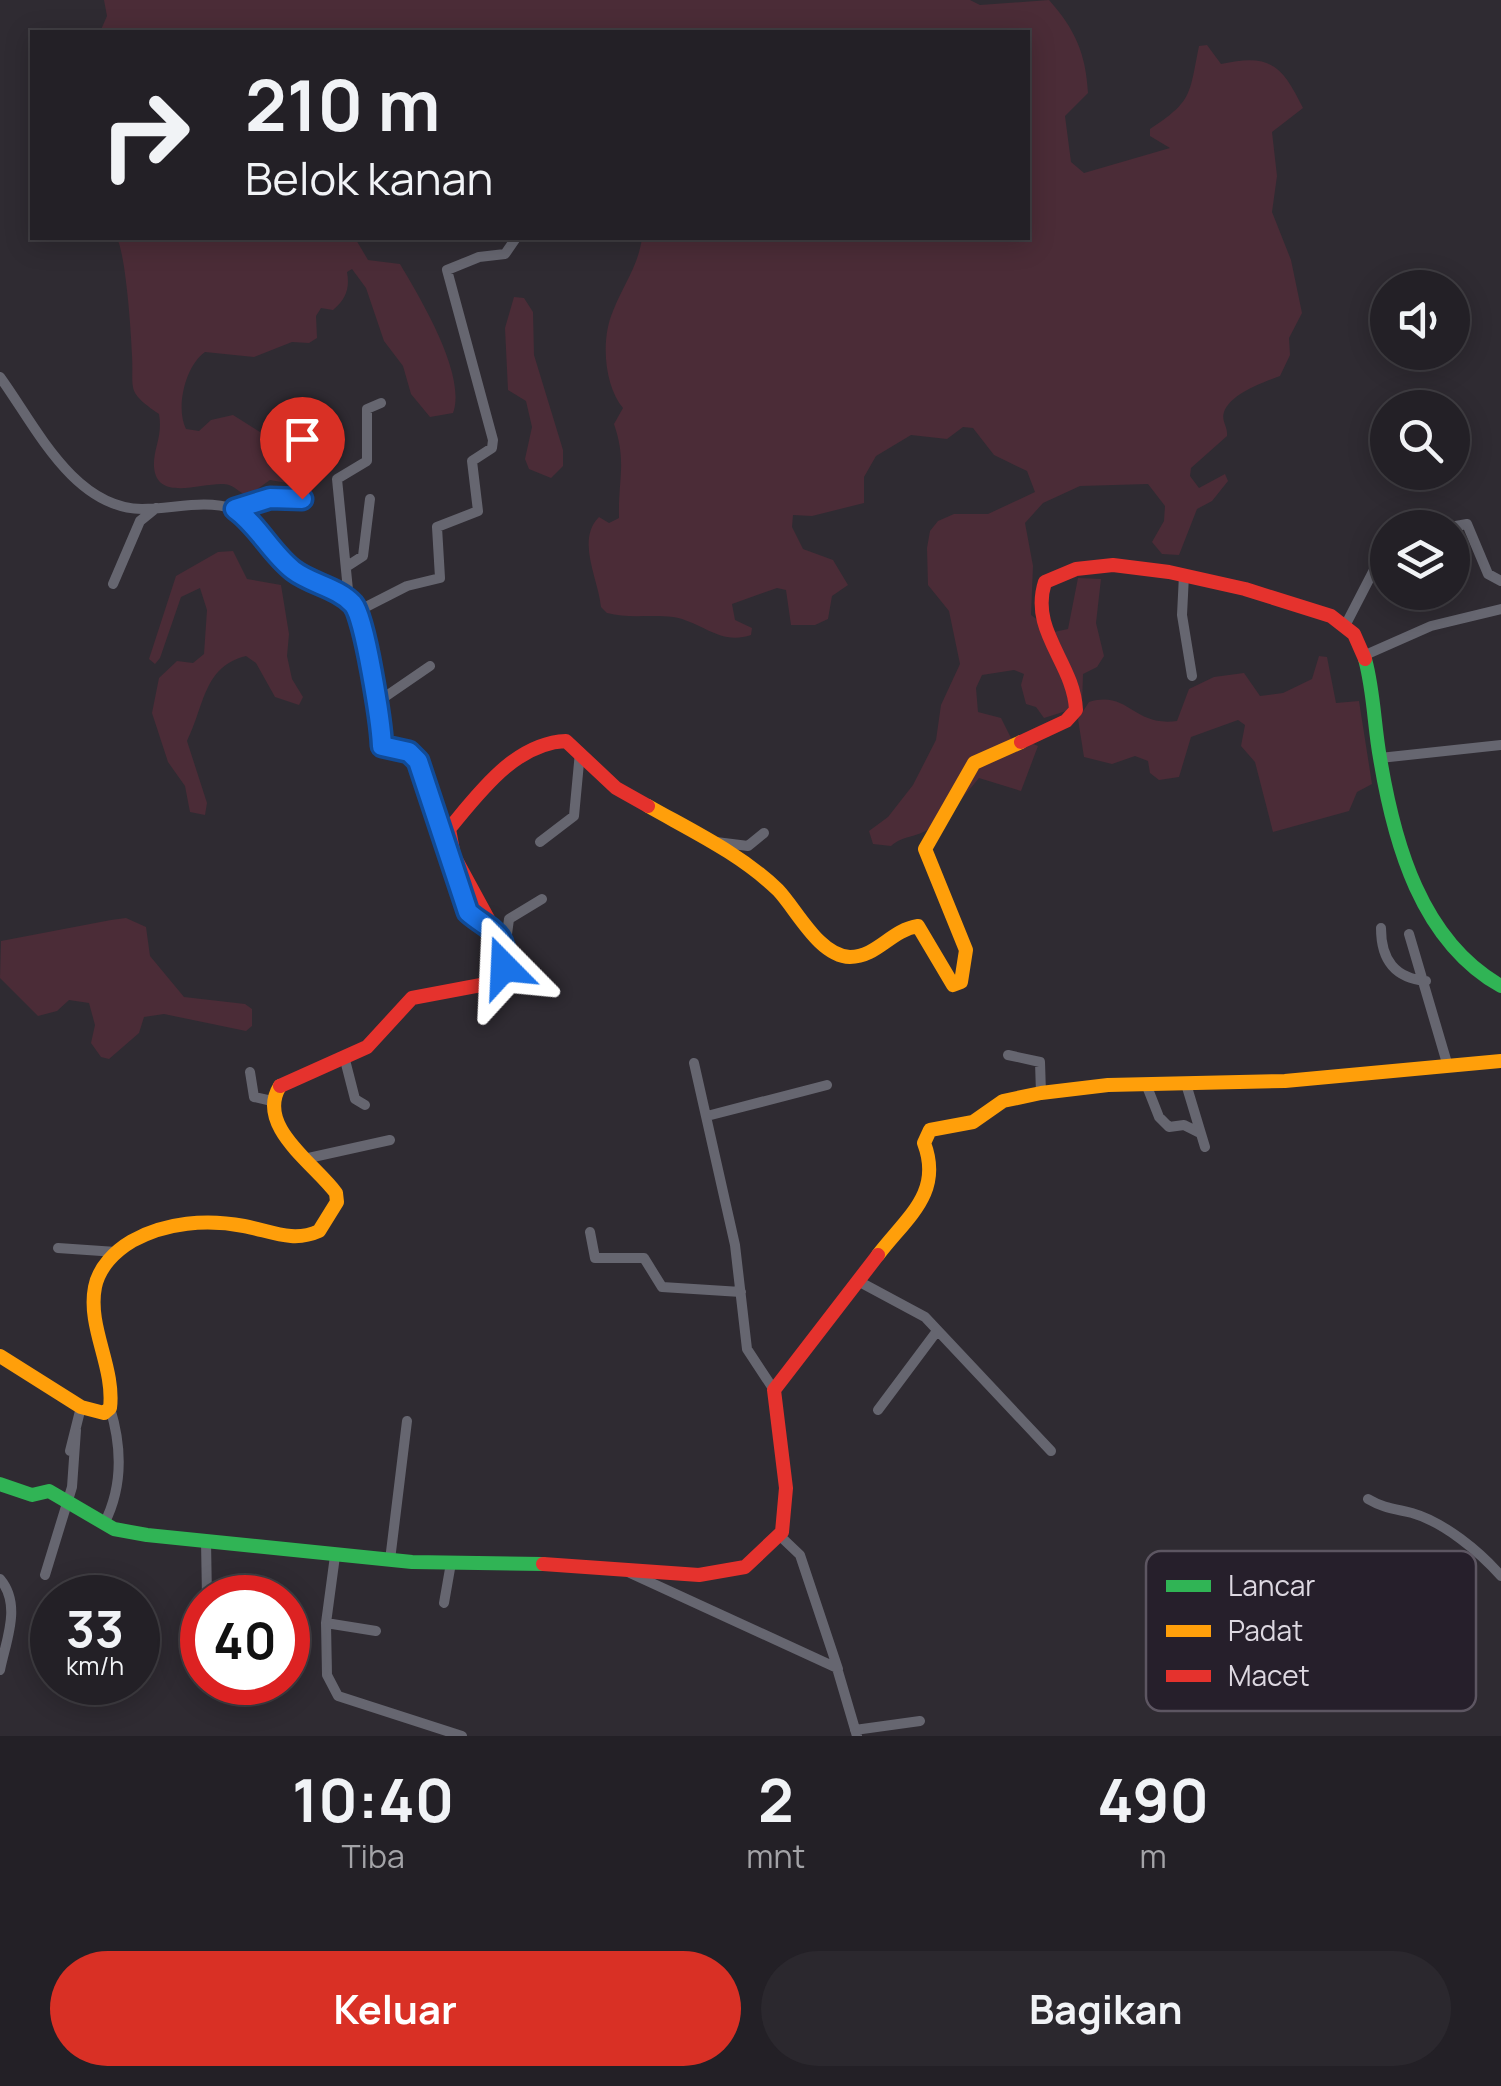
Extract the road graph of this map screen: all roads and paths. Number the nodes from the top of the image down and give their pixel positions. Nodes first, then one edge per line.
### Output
1 (515, 240) edge
2 (0, 377) edge
3 (381, 403) dead end
4 (302, 499) dead end
5 (370, 499) dead end
6 (156, 508) junction
7 (235, 509) junction
8 (1470, 531) edge
9 (346, 567) junction
10 (1184, 575) junction
11 (1370, 578) edge
12 (1501, 581) edge
13 (113, 584) dead end
14 (349, 600) junction
15 (1501, 609) edge
16 (358, 611) junction
17 (1346, 624) junction
18 (1364, 656) junction
19 (430, 666) dead end
20 (1192, 676) dead end
21 (378, 700) junction
22 (1501, 745) edge
23 (580, 750) junction
24 (1380, 758) junction
25 (764, 833) dead end
26 (710, 841) junction
27 (540, 842) dead end
28 (542, 899) dead end
29 (493, 926) junction
30 (1381, 928) dead end
31 (1409, 934) dead end
32 (505, 950) junction
33 (1426, 981) junction
34 (1501, 986) edge
35 (1008, 1055) dead end
36 (345, 1060) junction
37 (1501, 1061) edge
38 (694, 1063) dead end
39 (1447, 1063) junction
40 (250, 1072) dead end
41 (1146, 1084) junction
42 (1186, 1084) junction
43 (828, 1085) dead end
44 (1041, 1093) junction
45 (272, 1101) junction
46 (365, 1104) dead end
47 (707, 1116) junction
48 (1198, 1132) junction
49 (390, 1140) dead end
50 (1205, 1147) dead end
51 (304, 1159) junction
52 (590, 1232) dead end
53 (58, 1248) dead end
54 (116, 1252) junction
55 (858, 1281) junction
56 (742, 1292) junction
57 (937, 1331) junction
58 (0, 1356) edge
59 (774, 1390) junction
60 (81, 1407) junction
61 (110, 1408) junction
62 (878, 1410) dead end
63 (407, 1420) dead end
64 (76, 1430) junction
65 (70, 1451) dead end
66 (1050, 1451) dead end
67 (0, 1484) edge
68 (1368, 1499) dead end
69 (67, 1502) junction
70 (104, 1524) junction
71 (780, 1535) junction
72 (206, 1541) junction
73 (1474, 1551) edge
74 (1476, 1553) edge
75 (336, 1556) junction
76 (390, 1560) junction
77 (451, 1563) junction
78 (629, 1572) junction
79 (44, 1574) dead end
80 (207, 1575) edge
81 (1501, 1576) edge
82 (0, 1579) edge
83 (444, 1603) dead end
84 (326, 1623) junction
85 (376, 1631) dead end
86 (0, 1670) edge
87 (838, 1670) junction
88 (920, 1721) dead end
89 (856, 1733) edge
90 (462, 1736) edge

1 - 16 street
2 - 6 street
3 - 9 street
4 - 7 street
5 - 9 street
6 - 7 street
6 - 13 street
7 - 14 street
8 - 12 street
9 - 14 street
10 - 17 street
10 - 20 street
10 - 26 street
11 - 17 street
14 - 16 street
15 - 18 street
16 - 21 street
17 - 18 street
18 - 24 street
19 - 21 street
21 - 29 street
22 - 24 street
23 - 26 street
23 - 27 street
23 - 29 street
24 - 34 street
25 - 26 street
28 - 32 street
29 - 32 street
30 - 33 street
31 - 33 street
32 - 36 street
33 - 39 street
35 - 44 street
36 - 45 street
36 - 46 street
37 - 39 street
38 - 47 street
39 - 42 street
40 - 45 street
41 - 42 street
41 - 44 street
41 - 48 street
42 - 48 street
43 - 47 street
44 - 55 street
45 - 51 street
47 - 56 street
48 - 50 street
49 - 51 street
51 - 54 street
52 - 56 street
53 - 54 street
54 - 61 street
55 - 57 street
55 - 59 street
56 - 59 street
57 - 62 street
57 - 66 street
58 - 60 street
59 - 71 street
60 - 61 street
60 - 64 street
61 - 70 street
63 - 76 street
64 - 65 street
64 - 69 street
67 - 69 street
68 - 73 street
69 - 70 street
69 - 79 street
70 - 72 street
71 - 78 street
71 - 87 street
72 - 75 street
72 - 80 street
74 - 81 street
75 - 76 street
75 - 84 street
76 - 77 street
77 - 78 street
77 - 83 street
78 - 87 street
82 - 86 street
84 - 85 street
84 - 90 street
87 - 89 street
88 - 89 street

